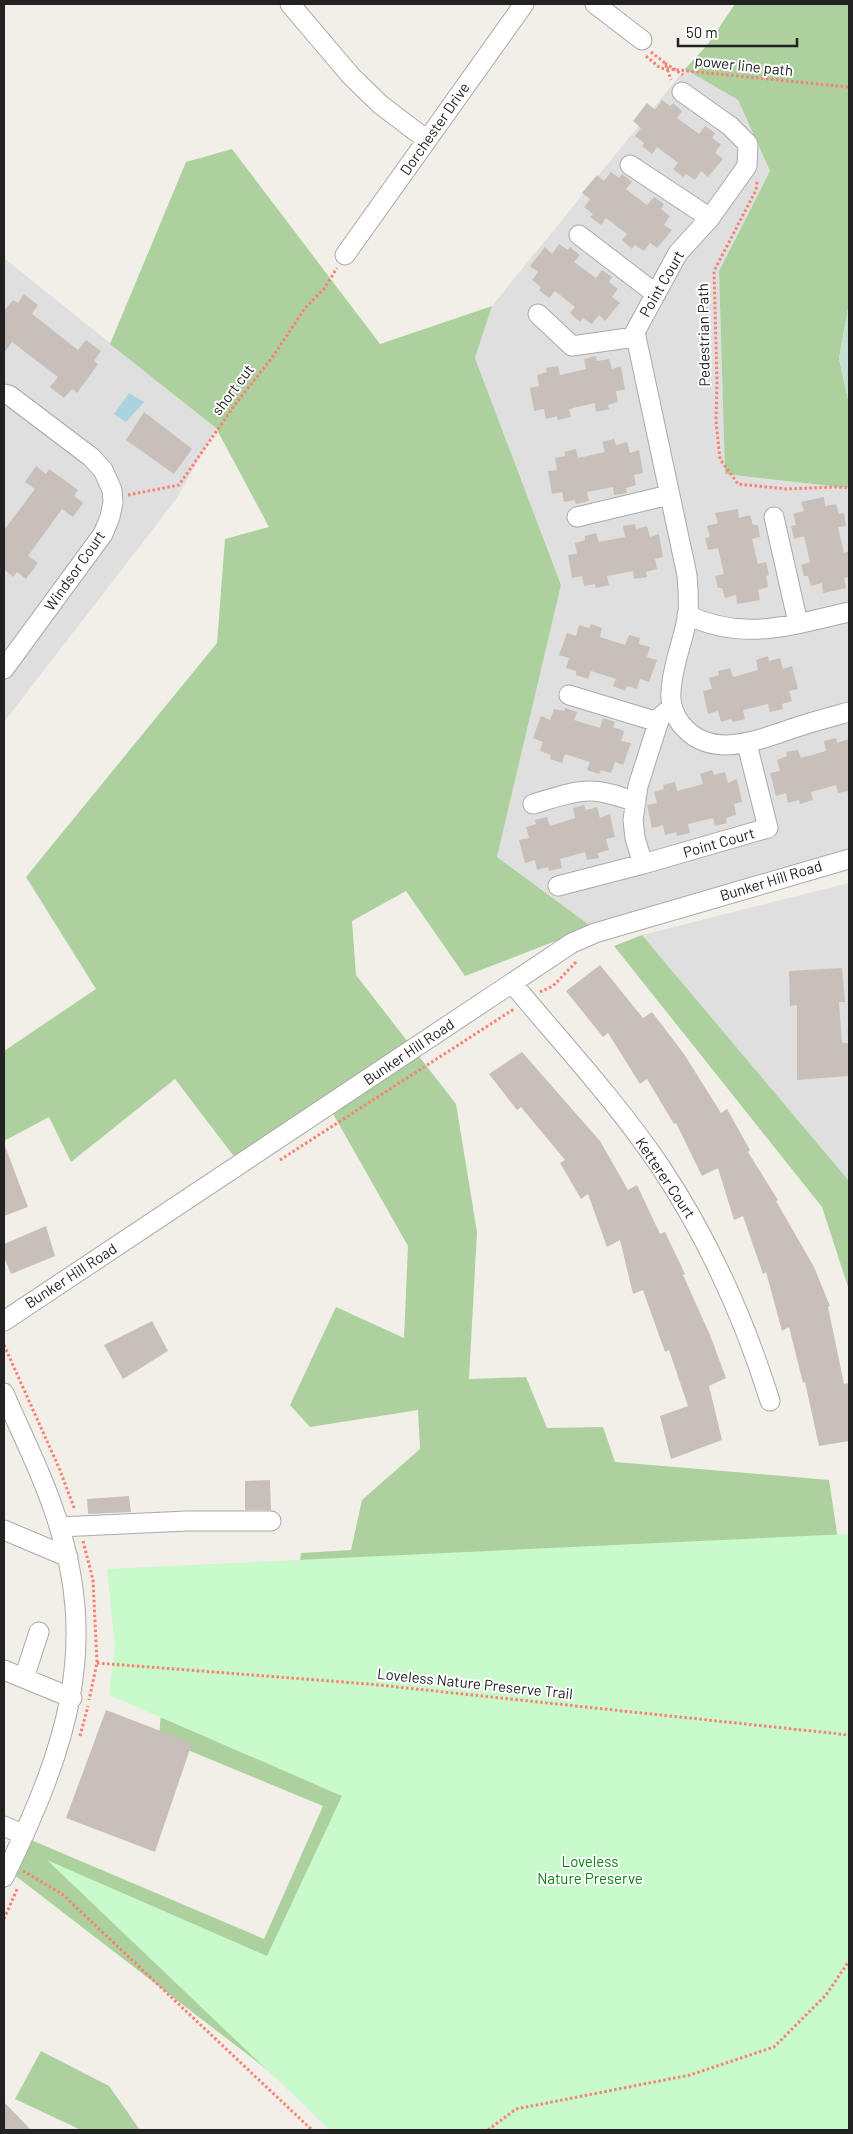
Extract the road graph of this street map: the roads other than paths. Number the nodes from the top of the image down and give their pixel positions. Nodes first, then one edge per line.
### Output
1 (290, 4) edge
2 (524, 4) edge
3 (595, 4) edge
4 (642, 46) road end
5 (684, 84) road end
6 (427, 140) junction
7 (630, 164) dead end
8 (710, 218) junction
9 (580, 235) dead end
10 (345, 255) road end
11 (656, 294) junction
12 (538, 314) dead end
13 (636, 337) junction
14 (4, 394) edge
15 (669, 495) junction
16 (774, 517) dead end
17 (577, 518) dead end
18 (849, 612) edge
19 (687, 615) junction
20 (798, 623) junction
21 (4, 669) edge
22 (568, 695) dead end
23 (672, 707) junction
24 (849, 712) edge
25 (658, 722) junction
26 (747, 744) junction
27 (636, 802) junction
28 (533, 804) dead end
29 (849, 859) edge
30 (643, 864) junction
31 (558, 886) dead end
32 (512, 983) junction
33 (4, 1321) edge
34 (4, 1393) edge
35 (770, 1402) dead end
36 (271, 1521) dead end
37 (58, 1527) junction
38 (4, 1530) edge
39 (68, 1557) junction
40 (39, 1632) dead end
41 (4, 1670) edge
42 (24, 1678) junction
43 (72, 1698) junction
44 (4, 1826) edge
45 (24, 1835) junction
46 (7, 1871) edge

1 - 6 street
2 - 6 street, Dorchester Drive
3 - 4 street
5 - 8 street, Point Court
6 - 10 street, Dorchester Drive
7 - 8 street
8 - 11 street, Point Court
9 - 11 street
11 - 13 street, Point Court
12 - 13 street
13 - 15 street, Point Court
14 - 21 street, Windsor Court
15 - 17 street
15 - 19 street, Point Court
16 - 20 street
18 - 20 street
19 - 20 street
19 - 23 street, Point Court
22 - 25 street
23 - 25 street
23 - 26 street
24 - 26 street
25 - 27 street
26 - 30 street, Point Court
27 - 28 street
27 - 30 street
29 - 32 street, Bunker Hill Road
30 - 31 street, Point Court
32 - 33 street, Bunker Hill Road
32 - 35 street, Ketterer Court
34 - 37 street
36 - 37 street
37 - 39 street
38 - 39 street
39 - 43 street
40 - 42 street
41 - 42 street
42 - 43 street
43 - 45 street
44 - 45 street
45 - 46 street

